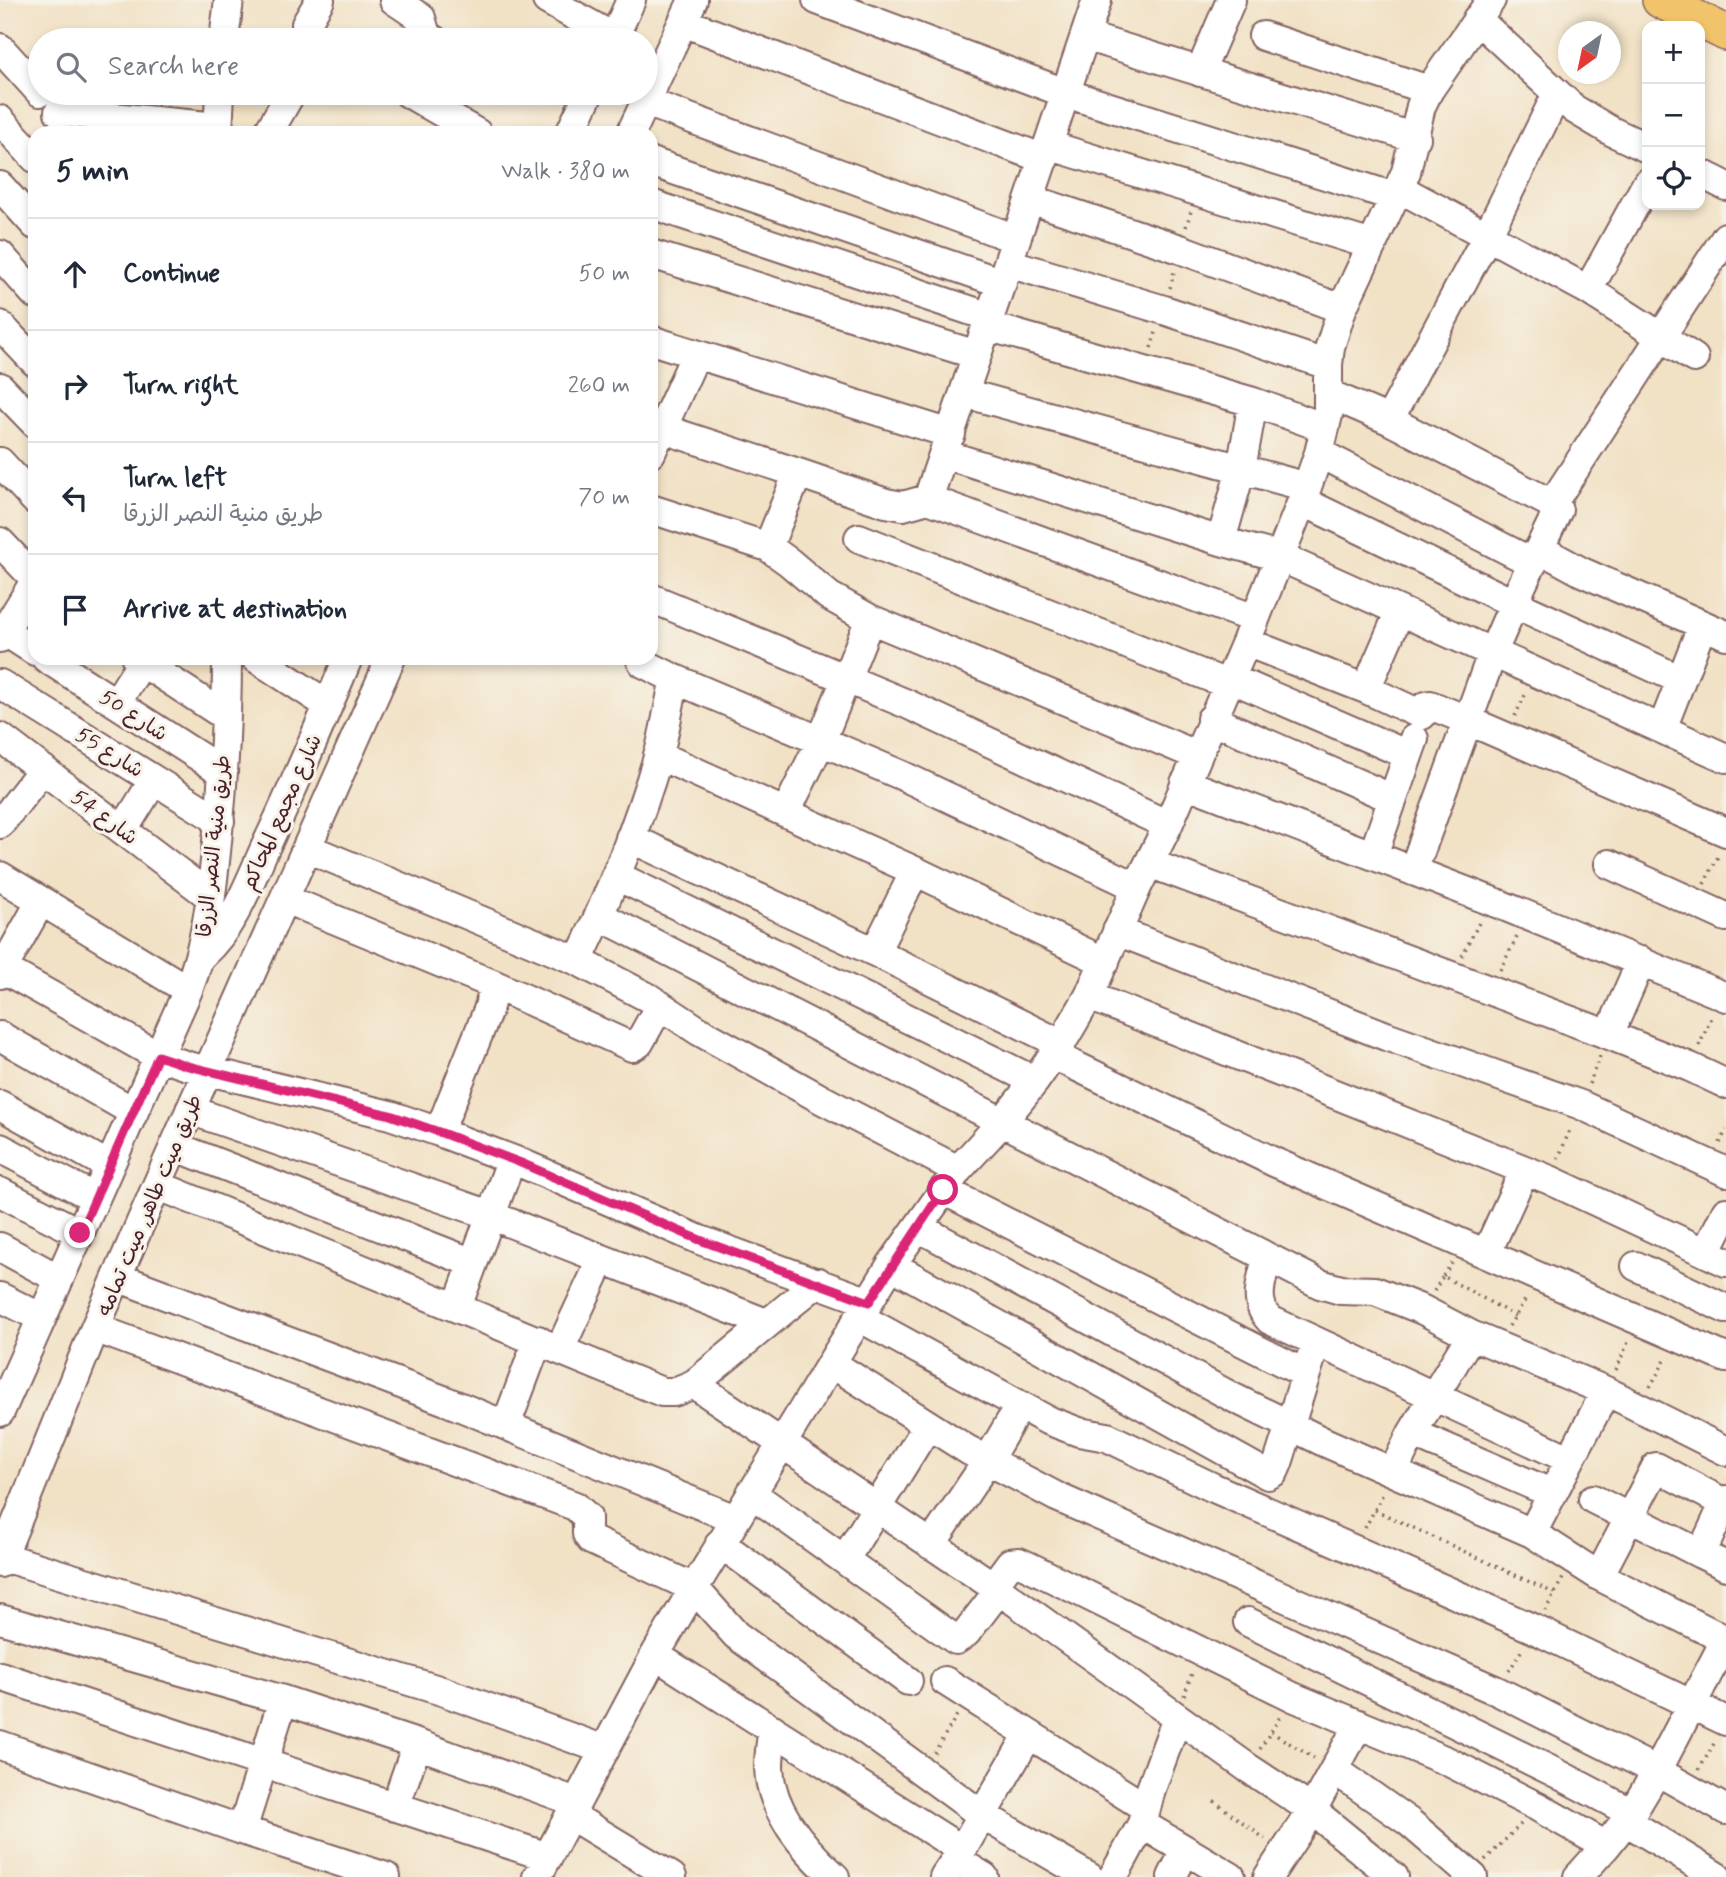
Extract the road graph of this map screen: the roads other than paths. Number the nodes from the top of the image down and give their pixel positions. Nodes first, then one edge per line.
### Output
1 (229, 0) edge
2 (320, 0) edge
3 (547, 0) edge
4 (631, 0) edge
5 (1097, 0) edge
6 (1231, 0) edge
7 (1660, 0) edge
8 (402, 2) edge
9 (835, 3) edge
10 (1484, 10) edge
11 (688, 11) edge
12 (226, 28) edge
13 (307, 28) edge
14 (424, 28) edge
15 (596, 28) edge
16 (620, 28) edge
17 (1726, 33) edge
18 (1085, 36) junction
19 (1262, 36) dead end
20 (0, 48) edge
21 (658, 55) edge
22 (1200, 72) junction
23 (28, 78) edge
24 (1429, 90) junction
25 (1065, 93) junction
26 (1556, 96) junction
27 (219, 105) edge
28 (284, 105) edge
29 (429, 105) edge
30 (583, 105) edge
31 (645, 105) edge
32 (653, 105) edge
33 (55, 107) edge
34 (0, 120) edge
35 (190, 126) edge
36 (218, 126) edge
37 (272, 126) edge
38 (465, 126) edge
39 (573, 126) edge
40 (634, 126) edge
41 (1416, 138) junction
42 (1645, 147) edge
43 (28, 150) edge
44 (1046, 152) junction
45 (658, 164) edge
46 (1705, 176) edge
47 (0, 186) edge
48 (1726, 186) edge
49 (1642, 192) edge
50 (1397, 193) junction
51 (1030, 199) junction
52 (658, 206) edge
53 (28, 217) edge
54 (1488, 234) junction
55 (1726, 237) edge
56 (1372, 245) junction
57 (0, 255) edge
58 (658, 256) edge
59 (1009, 262) junction
60 (28, 286) edge
61 (1588, 290) junction
62 (1342, 309) junction
63 (989, 321) junction
64 (0, 325) edge
65 (1661, 337) junction
66 (658, 342) edge
67 (696, 354) junction
68 (28, 355) edge
69 (977, 355) junction
70 (1694, 358) dead end
71 (1328, 365) junction
72 (0, 387) edge
73 (964, 393) junction
74 (1329, 394) junction
75 (1253, 401) junction
76 (28, 416) edge
77 (1389, 420) junction
78 (658, 430) edge
79 (658, 437) edge
80 (1322, 441) junction
81 (947, 444) junction
82 (1241, 469) junction
83 (798, 473) junction
84 (1304, 494) junction
85 (928, 499) junction
86 (1552, 504) junction
87 (658, 511) edge
88 (859, 538) dead end
89 (1221, 541) junction
90 (0, 542) edge
91 (768, 547) junction
92 (1536, 556) junction
93 (1279, 557) junction
94 (28, 577) edge
95 (28, 592) edge
96 (658, 601) edge
97 (1513, 604) junction
98 (1399, 613) junction
99 (870, 619) junction
100 (5, 620) edge
101 (1714, 630) edge
102 (1251, 631) junction
103 (28, 642) edge
104 (1492, 654) junction
105 (58, 665) edge
106 (136, 665) edge
107 (147, 665) edge
108 (221, 665) edge
109 (267, 665) edge
110 (345, 665) edge
111 (388, 665) edge
112 (647, 665) edge
113 (675, 679) junction
114 (847, 679) junction
115 (1681, 680) junction
116 (1229, 681) junction
117 (0, 684) edge
118 (1366, 690) junction
119 (116, 703) junction
120 (328, 705) junction
121 (1422, 715) junction
122 (225, 716) junction
123 (1211, 719) junction
124 (1467, 720) junction
125 (1662, 729) junction
126 (0, 737) edge
127 (821, 741) junction
128 (659, 755) junction
129 (1196, 755) junction
130 (1408, 755) junction
131 (1726, 758) edge
132 (43, 769) junction
133 (223, 772) junction
134 (154, 780) junction
135 (1185, 783) junction
136 (1392, 799) junction
137 (5, 809) edge
138 (786, 812) junction
139 (220, 821) junction
140 (1168, 825) junction
141 (123, 830) junction
142 (1726, 832) edge
143 (630, 838) junction
144 (307, 848) junction
145 (1373, 855) junction
146 (1609, 864) dead end
147 (1413, 870) junction
148 (915, 871) junction
149 (1143, 875) junction
150 (617, 876) junction
151 (2, 880) edge
152 (211, 897) junction
153 (285, 899) junction
154 (41, 901) junction
155 (600, 916) junction
156 (1726, 917) edge
157 (1117, 931) junction
158 (875, 952) junction
159 (200, 956) junction
160 (578, 961) junction
161 (1641, 961) junction
162 (1105, 962) junction
163 (1, 970) edge
164 (495, 985) junction
165 (188, 990) junction
166 (1089, 996) junction
167 (1723, 996) edge
168 (660, 1005) junction
169 (1609, 1035) junction
170 (0, 1036) edge
171 (1057, 1050) junction
172 (158, 1056) junction
173 (207, 1070) junction
174 (1035, 1082) junction
175 (1726, 1084) edge
176 (0, 1105) edge
177 (190, 1110) junction
178 (134, 1112) junction
179 (1004, 1120) junction
180 (439, 1132) junction
181 (174, 1146) junction
182 (0, 1148) edge
183 (512, 1161) junction
184 (110, 1166) junction
185 (1726, 1172) edge
186 (1537, 1175) junction
187 (951, 1180) junction
188 (156, 1185) junction
189 (0, 1192) edge
190 (95, 1198) junction
191 (1726, 1212) edge
192 (490, 1215) junction
193 (918, 1227) junction
194 (80, 1233) junction
195 (0, 1247) edge
196 (1487, 1252) junction
197 (1716, 1257) edge
198 (1267, 1258) junction
199 (602, 1259) junction
200 (473, 1264) junction
201 (891, 1265) junction
202 (1636, 1266) dead end
203 (117, 1277) junction
204 (59, 1279) junction
205 (818, 1282) junction
206 (0, 1297) edge
207 (457, 1307) junction
208 (1726, 1309) edge
209 (864, 1310) junction
210 (42, 1318) junction
211 (766, 1323) junction
212 (95, 1328) junction
213 (1471, 1335) junction
214 (1316, 1342) junction
215 (549, 1345) junction
216 (1726, 1357) edge
217 (831, 1363) junction
218 (1306, 1374) junction
219 (694, 1384) junction
220 (1606, 1391) junction
221 (1435, 1395) junction
222 (3, 1398) edge
223 (1020, 1405) junction
224 (928, 1424) junction
225 (506, 1425) junction
226 (1291, 1425) junction
227 (1676, 1426) junction
228 (1412, 1433) junction
229 (782, 1443) junction
230 (1726, 1451) edge
231 (1569, 1460) junction
232 (988, 1461) junction
233 (1656, 1467) junction
234 (1393, 1472) junction
235 (751, 1493) junction
236 (1551, 1493) junction
237 (1593, 1499) dead end
238 (1726, 1503) edge
239 (876, 1507) junction
240 (1630, 1517) junction
241 (735, 1518) junction
242 (1531, 1533) junction
243 (720, 1543) junction
244 (931, 1545) junction
245 (1701, 1554) junction
246 (1, 1559) edge
247 (845, 1559) junction
248 (1726, 1566) edge
249 (1599, 1576) junction
250 (694, 1588) junction
251 (996, 1588) junction
252 (0, 1619) edge
253 (1248, 1622) dead end
254 (1726, 1639) edge
255 (655, 1655) junction
256 (0, 1676) edge
257 (908, 1681) dead end
258 (945, 1681) dead end
259 (283, 1700) junction
260 (1692, 1702) junction
261 (1177, 1718) junction
262 (1359, 1724) junction
263 (1723, 1727) edge
264 (773, 1729) junction
265 (1029, 1734) junction
266 (417, 1744) junction
267 (0, 1745) edge
268 (605, 1750) junction
269 (263, 1763) junction
270 (1335, 1770) junction
271 (1657, 1771) junction
272 (395, 1807) junction
273 (573, 1809) junction
274 (1312, 1810) junction
275 (1726, 1810) edge
276 (982, 1815) junction
277 (1144, 1816) junction
278 (1629, 1817) junction
279 (242, 1830) junction
280 (1606, 1846) junction
281 (1185, 1851) junction
282 (954, 1862) edge
283 (541, 1872) edge
284 (1075, 1874) edge
285 (1587, 1874) edge
286 (1473, 1876) edge
287 (386, 1877) edge
288 (672, 1877) edge
289 (834, 1877) edge
290 (984, 1877) edge
291 (1113, 1877) edge
292 (1172, 1877) edge
293 (1231, 1877) edge
294 (1268, 1877) edge
295 (1394, 1877) edge
296 (1717, 1877) edge

1 - 12 street
2 - 13 street
3 - 15 street
4 - 16 street
5 - 18 street
6 - 22 street
7 - 17 main road
8 - 14 street
9 - 25 street
10 - 24 street
10 - 26 street
11 - 21 street
11 - 44 street
18 - 22 street
18 - 25 street
19 - 24 street
20 - 23 street
22 - 41 street
24 - 41 street
25 - 44 street
25 - 50 street
26 - 42 street
26 - 54 street
27 - 36 street
28 - 37 street
29 - 38 street
30 - 39 street
31 - 40 street
32 - 59 street
33 - 35 street
34 - 43 street
41 - 50 street
44 - 51 street
44 - 56 street
45 - 59 street
46 - 48 street
47 - 53 street
49 - 61 street
50 - 54 street
50 - 56 street
51 - 59 street
51 - 62 street
52 - 63 street
54 - 61 street
54 - 77 street
55 - 65 street
56 - 62 street
57 - 60 street
58 - 69 street
59 - 63 street
59 - 71 street
61 - 65 street
62 - 71 street
63 - 69 street
63 - 75 street
64 - 68 street
65 - 70 street
65 - 86 street
66 - 67 street
67 - 78 street
67 - 81 street
69 - 73 street
71 - 74 street
72 - 76 street
73 - 81 street
73 - 82 street
74 - 77 street
74 - 80 street
75 - 80 street
75 - 82 street
77 - 86 street
79 - 83 street
80 - 84 street
80 - 92 street
81 - 85 street
81 - 89 street
82 - 84 street
82 - 89 street
83 - 85 street
83 - 91 street
84 - 93 street
84 - 97 street
85 - 102 street
86 - 92 street
87 - 91 street
88 - 116 street
89 - 93 street
90 - 94 street
91 - 99 street
92 - 97 street
92 - 101 street
93 - 98 street
93 - 102 street
95 - 100 street
96 - 114 street
97 - 104 street
97 - 115 street
98 - 104 street
98 - 118 street
99 - 114 street
99 - 129 street
100 - 103 street, شارع 50
101 - 115 street
102 - 116 street
102 - 118 street
104 - 124 street
104 - 125 street
105 - 119 street, شارع 50
106 - 119 street
107 - 122 street
108 - 122 street, طريق منية النصر الزرقا
109 - 120 street
110 - 120 street, شارع مجمع المحاكم
111 - 144 street, طريق ميت طاهر, ميت تمامه
112 - 113 street
113 - 127 street
113 - 128 street
114 - 127 street
114 - 140 street
115 - 125 street
116 - 123 street
116 - 130 street
117 - 134 street, شارع 55
118 - 121 street
119 - 133 street, شارع 50
120 - 159 street, شارع مجمع المحاكم
121 - 124 street
121 - 130 street
122 - 133 street, طريق منية النصر الزرقا
123 - 129 street
123 - 136 street
124 - 142 street
124 - 147 street
125 - 131 street
126 - 132 street, شارع 54
127 - 138 street
127 - 149 street
128 - 138 street
128 - 143 street
129 - 135 street
130 - 136 street
132 - 137 street
132 - 141 street, شارع 54
133 - 139 street, طريق منية النصر الزرقا
134 - 139 street, شارع 55
134 - 141 street
135 - 140 street
135 - 145 street
136 - 145 street
138 - 148 street
139 - 152 street, طريق منية النصر الزرقا
140 - 149 street
141 - 152 street, شارع 54
143 - 150 street
143 - 158 street
144 - 153 street, طريق ميت طاهر, ميت تمامه
144 - 160 street
145 - 147 street
146 - 156 street
147 - 161 street
148 - 158 street
148 - 162 street
149 - 157 street
149 - 169 street
150 - 155 street
150 - 174 street
151 - 154 street
152 - 159 street, طريق منية النصر الزرقا
153 - 164 street
153 - 173 street, طريق ميت طاهر, ميت تمامه
154 - 163 street
154 - 165 street
155 - 160 street
155 - 179 street
157 - 162 street
157 - 185 street
158 - 171 street
159 - 165 street, طريق منية النصر الزرقا
160 - 168 street
161 - 167 street
161 - 169 street
162 - 166 street
163 - 172 street
164 - 168 street
164 - 180 street
165 - 172 street, طريق منية النصر الزرقا
166 - 171 street
166 - 186 street
168 - 187 street
169 - 175 street
170 - 178 street
171 - 174 street
171 - 196 street
172 - 173 street
172 - 178 street, طريق منية النصر الزرقا
173 - 177 street, طريق ميت طاهر, ميت تمامه
173 - 180 street
174 - 179 street
176 - 184 street
177 - 181 street, طريق ميت طاهر, ميت تمامه
177 - 192 street
178 - 184 street, طريق منية النصر الزرقا
179 - 187 street
179 - 198 street
180 - 183 street
181 - 188 street, طريق ميت طاهر, ميت تمامه
181 - 200 street
182 - 190 street
183 - 192 street
183 - 205 street
184 - 190 street, طريق منية النصر الزرقا
186 - 196 street
186 - 197 street
187 - 193 street
187 - 218 street
188 - 203 street, طريق ميت طاهر, ميت تمامه
188 - 207 street
189 - 194 street
190 - 194 street, طريق منية النصر الزرقا
191 - 197 street
192 - 199 street
192 - 200 street
193 - 201 street
193 - 226 street
194 - 204 street, طريق منية النصر الزرقا
195 - 204 street
196 - 216 street
198 - 213 street
198 - 214 street
199 - 211 street
199 - 215 street
200 - 207 street
201 - 209 street
201 - 226 street
202 - 208 street
203 - 212 street, طريق ميت طاهر, ميت تمامه
203 - 225 street
204 - 210 street, طريق منية النصر الزرقا
205 - 209 street
205 - 211 street
206 - 210 street
207 - 215 street
209 - 217 street
209 - 223 street
210 - 222 street, طريق منية النصر الزرقا
211 - 219 street
212 - 246 street, طريق ميت طاهر, ميت تمامه
212 - 250 street
213 - 220 street
213 - 221 street
214 - 218 street
214 - 221 street
215 - 219 street
215 - 225 street
217 - 224 street
217 - 229 street
218 - 226 street
219 - 229 street
220 - 227 street
220 - 231 street
221 - 228 street
221 - 231 street
223 - 232 street
223 - 260 street
224 - 232 street
224 - 239 street
225 - 241 street
226 - 234 street
227 - 230 street
227 - 233 street
228 - 234 street
228 - 236 street
229 - 235 street
229 - 239 street
231 - 236 street
232 - 244 street
232 - 271 street
233 - 238 street
233 - 240 street
234 - 242 street
235 - 241 street
235 - 247 street
236 - 242 street
237 - 240 street
238 - 245 street
239 - 244 street
239 - 247 street
240 - 245 street
240 - 249 street
241 - 243 street
242 - 249 street
243 - 250 street
243 - 257 street
244 - 251 street
245 - 248 street
246 - 268 street
247 - 251 street
249 - 254 street
250 - 255 street
250 - 276 street
251 - 261 street
251 - 262 street
252 - 259 street
253 - 278 street
254 - 260 street
255 - 264 street
255 - 268 street
256 - 269 street
258 - 265 street
259 - 266 street
259 - 269 street
260 - 263 street
260 - 271 street
261 - 274 street
261 - 277 street
262 - 270 street
262 - 280 street
264 - 282 street
264 - 289 street
265 - 276 street
265 - 277 street
266 - 272 street
266 - 273 street
267 - 279 street
268 - 273 street
269 - 272 street
269 - 279 street
270 - 274 street
270 - 286 street
271 - 275 street
271 - 278 street
272 - 283 street
273 - 283 street
273 - 288 street
274 - 294 street
274 - 295 street
276 - 282 street
276 - 284 street
277 - 281 street
277 - 291 street
278 - 280 street
278 - 296 street
279 - 287 street
280 - 285 street
281 - 292 street
281 - 293 street
282 - 290 street

